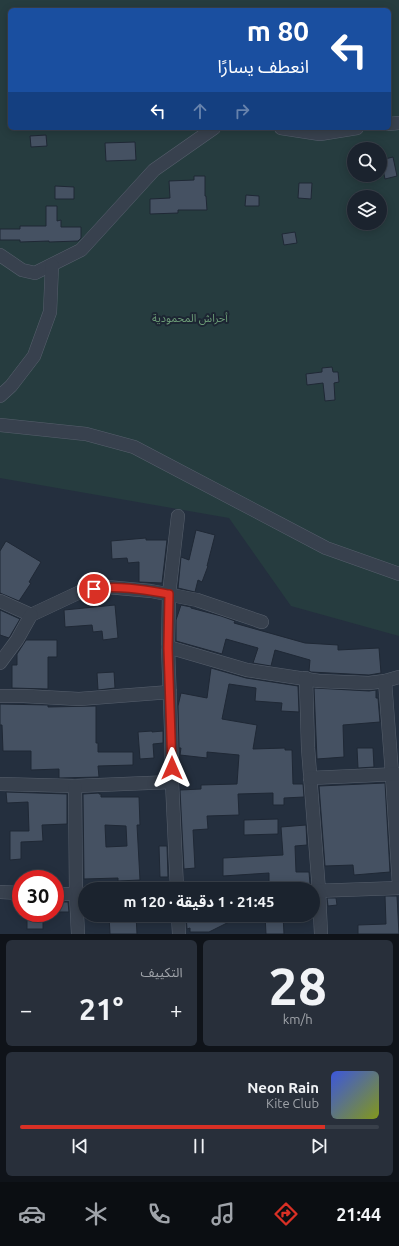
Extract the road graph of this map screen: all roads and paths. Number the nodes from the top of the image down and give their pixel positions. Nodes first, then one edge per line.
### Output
1 (211, 130) edge
2 (294, 130) edge
3 (345, 130) edge
4 (0, 255) edge
5 (52, 265) junction
6 (0, 396) edge
7 (0, 425) edge
8 (178, 516) dead end
9 (399, 574) edge
10 (169, 594) junction
11 (0, 601) edge
12 (31, 615) junction
13 (262, 622) dead end
14 (168, 648) junction
15 (0, 663) edge
16 (399, 677) edge
17 (306, 678) junction
18 (385, 681) junction
19 (170, 692) junction
20 (0, 696) edge
21 (396, 774) edge
22 (310, 778) junction
23 (172, 782) junction
24 (0, 784) edge
25 (76, 786) junction
26 (80, 882) edge
27 (177, 882) edge
28 (316, 882) edge
29 (399, 887) edge
30 (320, 891) edge
31 (0, 892) edge
32 (12, 892) edge
33 (64, 894) edge
34 (78, 894) edge
35 (79, 922) edge
36 (178, 922) edge
37 (319, 922) edge
38 (78, 934) edge
39 (179, 934) edge
40 (320, 934) edge

1 - 5 street
2 - 3 street
4 - 5 street
5 - 6 street
7 - 9 street
8 - 10 street
10 - 12 street
10 - 13 street
10 - 14 street
11 - 12 street
12 - 15 street
14 - 17 street
14 - 19 street
16 - 18 street
17 - 18 street
17 - 22 street
18 - 21 street
19 - 20 street
19 - 23 street
21 - 22 street
21 - 29 street
22 - 28 street
23 - 25 street
23 - 27 street
24 - 25 street
25 - 26 street
29 - 30 street
31 - 32 street
33 - 34 street
35 - 38 street
36 - 39 street
37 - 40 street

